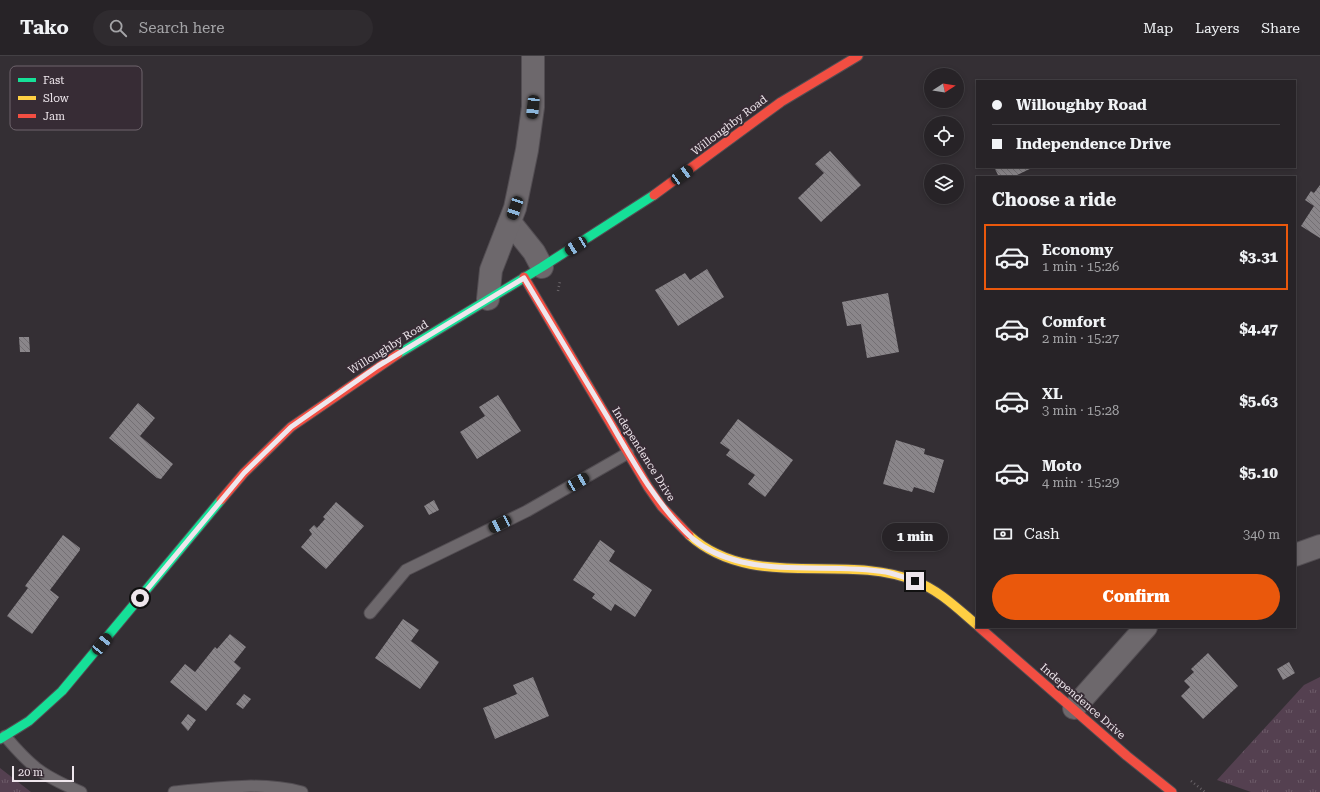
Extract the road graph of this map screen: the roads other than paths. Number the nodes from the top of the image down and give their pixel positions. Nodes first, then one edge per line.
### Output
1 (533, 56) edge
2 (858, 56) edge
3 (510, 222) junction
4 (540, 268) junction
5 (488, 299) junction
6 (628, 453) junction
7 (1320, 546) edge
8 (1296, 555) edge
9 (370, 613) dead end
10 (976, 624) edge
11 (980, 628) edge
12 (1145, 628) edge
13 (1074, 708) junction
14 (2, 738) edge
15 (81, 792) edge
16 (174, 792) edge
17 (302, 792) edge
18 (1172, 792) edge

1 - 3 street
2 - 4 street, Willoughby Road
3 - 4 street
3 - 5 street
4 - 5 street, Willoughby Road
4 - 6 street, Independence Drive
5 - 14 street, Willoughby Road
6 - 9 lane
6 - 10 street, Independence Drive
7 - 8 street
11 - 13 street, Independence Drive
12 - 13 street
13 - 18 street, Independence Drive
14 - 15 lane
16 - 17 lane

